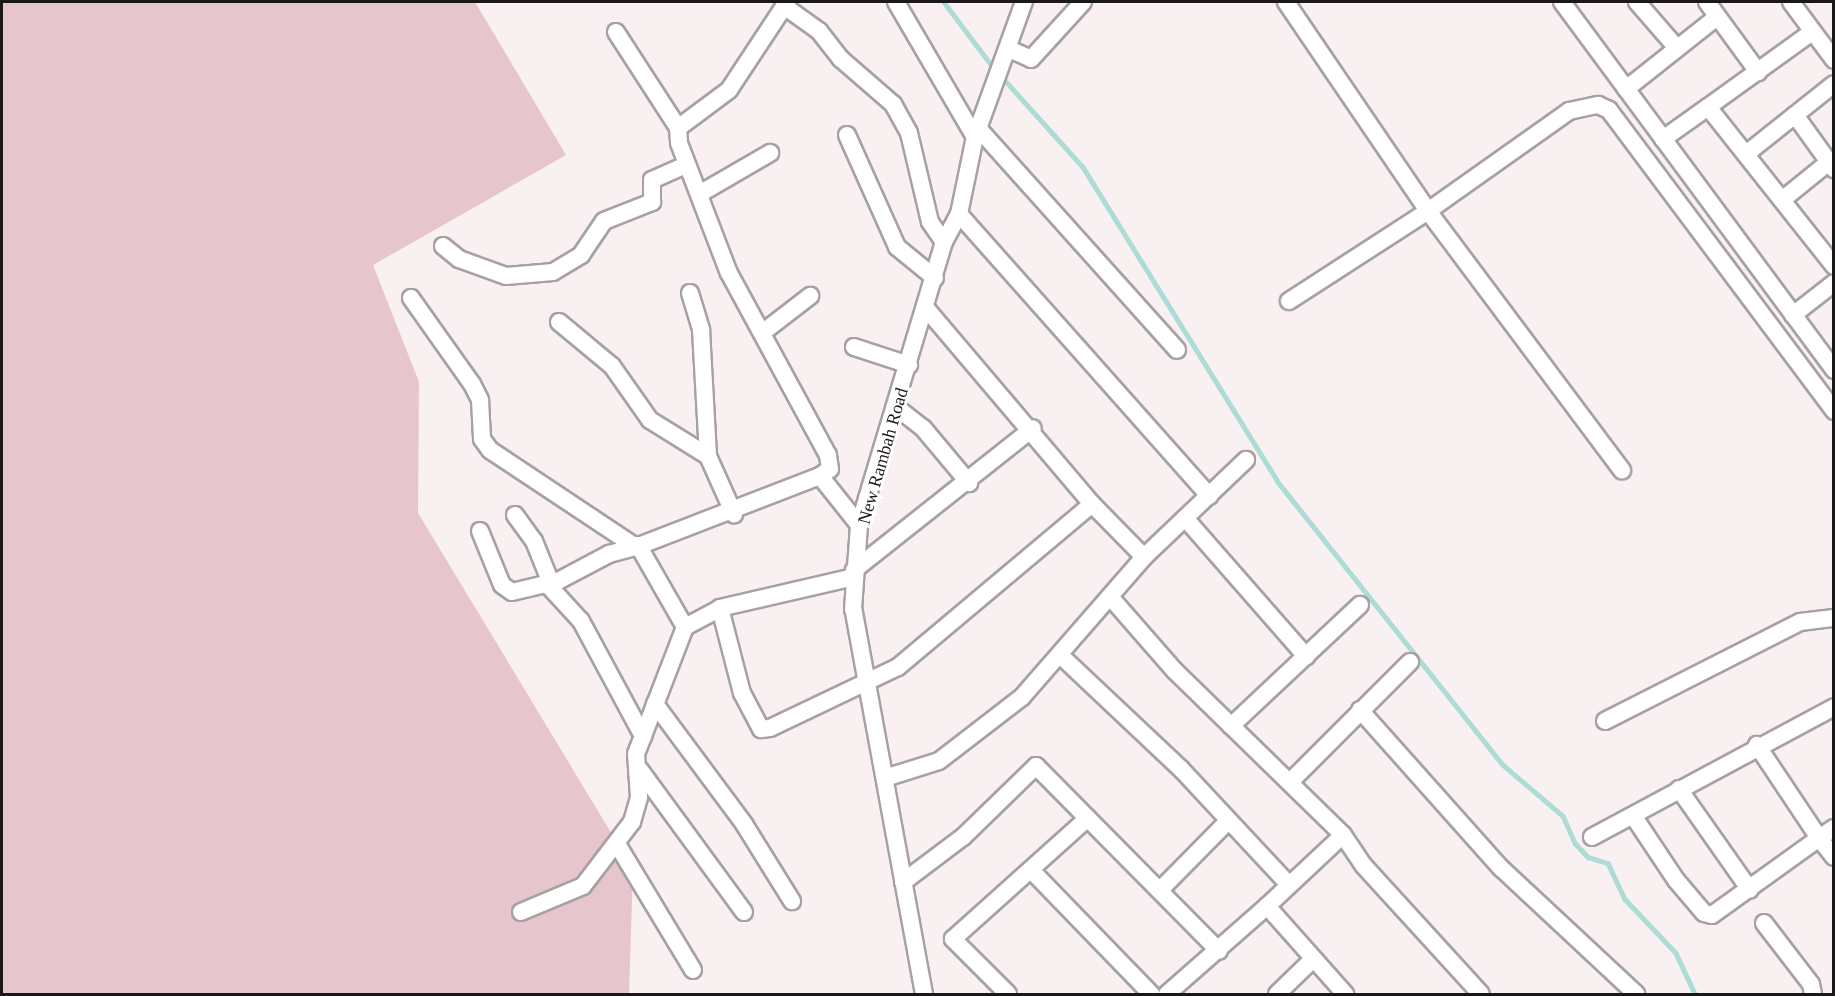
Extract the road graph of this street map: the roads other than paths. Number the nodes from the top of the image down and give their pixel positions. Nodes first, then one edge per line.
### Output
1 (896, 2) edge
2 (1024, 2) edge
3 (1083, 2) edge
4 (1286, 2) edge
5 (1562, 2) edge
6 (1637, 2) edge
7 (1707, 2) edge
8 (1791, 2) edge
9 (786, 4) edge
10 (1717, 17) junction
11 (616, 32) dead end
12 (1823, 39) edge
13 (1676, 47) junction
14 (1008, 52) junction
15 (1833, 60) edge
16 (1758, 72) junction
17 (1833, 84) edge
18 (1626, 89) junction
19 (1708, 107) junction
20 (1795, 115) junction
21 (678, 128) junction
22 (976, 133) junction
23 (847, 135) dead end
24 (1663, 139) junction
25 (770, 153) dead end
26 (1746, 154) junction
27 (686, 165) junction
28 (1831, 165) edge
29 (701, 193) junction
30 (1782, 200) junction
31 (1428, 211) junction
32 (959, 214) junction
33 (944, 242) junction
34 (443, 246) dead end
35 (1833, 266) edge
36 (935, 278) junction
37 (1833, 283) edge
38 (690, 293) dead end
39 (810, 296) dead end
40 (411, 298) dead end
41 (1289, 301) dead end
42 (926, 308) junction
43 (1793, 315) junction
44 (559, 322) dead end
45 (762, 333) junction
46 (854, 347) dead end
47 (1177, 350) dead end
48 (1828, 353) edge
49 (909, 365) junction
50 (1833, 370) edge
51 (896, 407) junction
52 (1833, 411) edge
53 (1033, 428) junction
54 (708, 456) junction
55 (1246, 460) dead end
56 (1622, 470) dead end
57 (820, 476) junction
58 (969, 483) junction
59 (1209, 496) junction
60 (1092, 504) junction
61 (734, 514) junction
62 (515, 515) dead end
63 (1185, 518) junction
64 (859, 525) junction
65 (480, 531) dead end
66 (637, 546) junction
67 (1144, 557) junction
68 (854, 573) junction
69 (549, 583) junction
70 (1112, 598) junction
71 (1360, 605) dead end
72 (720, 608) junction
73 (1833, 618) edge
74 (685, 627) junction
75 (1060, 655) junction
76 (1306, 656) junction
77 (1410, 662) dead end
78 (868, 684) junction
79 (655, 704) junction
80 (1833, 709) edge
81 (1360, 710) junction
82 (1605, 722) dead end
83 (1231, 726) junction
84 (643, 736) junction
85 (1757, 745) junction
86 (640, 770) junction
87 (888, 777) junction
88 (1292, 780) junction
89 (1679, 789) junction
90 (1634, 817) junction
91 (1088, 818) junction
92 (1227, 822) junction
93 (1833, 828) edge
94 (1343, 835) junction
95 (1592, 837) dead end
96 (1819, 838) junction
97 (617, 844) junction
98 (1833, 857) edge
99 (1030, 870) junction
100 (903, 882) junction
101 (1289, 885) junction
102 (1161, 889) junction
103 (1750, 890) junction
104 (792, 901) dead end
105 (1267, 906) junction
106 (521, 912) dead end
107 (744, 912) dead end
108 (1764, 923) dead end
109 (1219, 951) junction
110 (1313, 959) junction
111 (693, 970) dead end
112 (924, 994) edge
113 (1008, 994) edge
114 (1151, 994) edge
115 (1167, 994) edge
116 (1277, 994) edge
117 (1345, 994) edge
118 (1481, 994) edge
119 (1631, 994) edge
120 (1813, 994) edge

1 - 22 street
2 - 14 street, New Rambah Road
3 - 14 street
4 - 31 street
5 - 18 street
6 - 13 street
7 - 10 street
8 - 12 street
9 - 21 street
9 - 33 street
10 - 13 street
10 - 16 street
11 - 21 street
12 - 15 street
12 - 16 street
13 - 18 street
14 - 22 street, New Rambah Road
16 - 19 street
17 - 20 street
18 - 24 street
19 - 24 street
19 - 26 street
20 - 26 street
20 - 28 street
21 - 27 street
22 - 32 street, New Rambah Road
22 - 47 street
23 - 36 street
24 - 43 street
25 - 29 street
26 - 30 street
27 - 29 street
27 - 34 street
28 - 30 street
29 - 45 street
30 - 35 street
31 - 41 street
31 - 52 street
31 - 56 street
32 - 33 street, New Rambah Road
32 - 59 street
33 - 36 street, New Rambah Road
36 - 42 street, New Rambah Road
37 - 43 street
38 - 54 street
39 - 45 street
40 - 66 street
42 - 49 street, New Rambah Road
42 - 53 street
43 - 48 street
44 - 54 street
45 - 57 street
46 - 49 street
48 - 50 street
49 - 51 street, New Rambah Road
51 - 58 street
51 - 64 street, New Rambah Road
53 - 58 street
53 - 60 street
54 - 61 street
55 - 59 street
57 - 61 street
57 - 64 street
58 - 68 street
59 - 63 street
60 - 67 street
60 - 78 street
61 - 66 street
62 - 69 street
63 - 67 street
63 - 76 street
64 - 68 street, New Rambah Road
65 - 69 street
66 - 69 street
66 - 74 street
67 - 70 street
68 - 72 street
68 - 78 street, New Rambah Road
69 - 84 street
70 - 75 street
70 - 83 street
71 - 76 street
72 - 74 street
72 - 78 street
73 - 82 street
74 - 79 street
75 - 87 street
75 - 92 street
76 - 83 street
77 - 81 street
78 - 87 street, New Rambah Road
79 - 84 street
79 - 104 street
80 - 85 street
81 - 88 street
81 - 119 street
83 - 88 street
84 - 86 street
85 - 89 street
85 - 96 street
86 - 97 street
86 - 107 street
87 - 100 street, New Rambah Road
88 - 94 street
89 - 90 street
89 - 103 street
90 - 95 street
90 - 103 street
91 - 99 street
91 - 100 street
91 - 102 street
92 - 101 street
92 - 102 street
93 - 96 street
94 - 101 street
94 - 118 street
96 - 98 street
96 - 103 street
97 - 106 street
97 - 111 street
99 - 113 street
99 - 114 street
100 - 112 street, New Rambah Road
101 - 105 street
102 - 109 street
105 - 109 street
105 - 110 street
108 - 120 street
109 - 115 street
110 - 116 street
110 - 117 street

